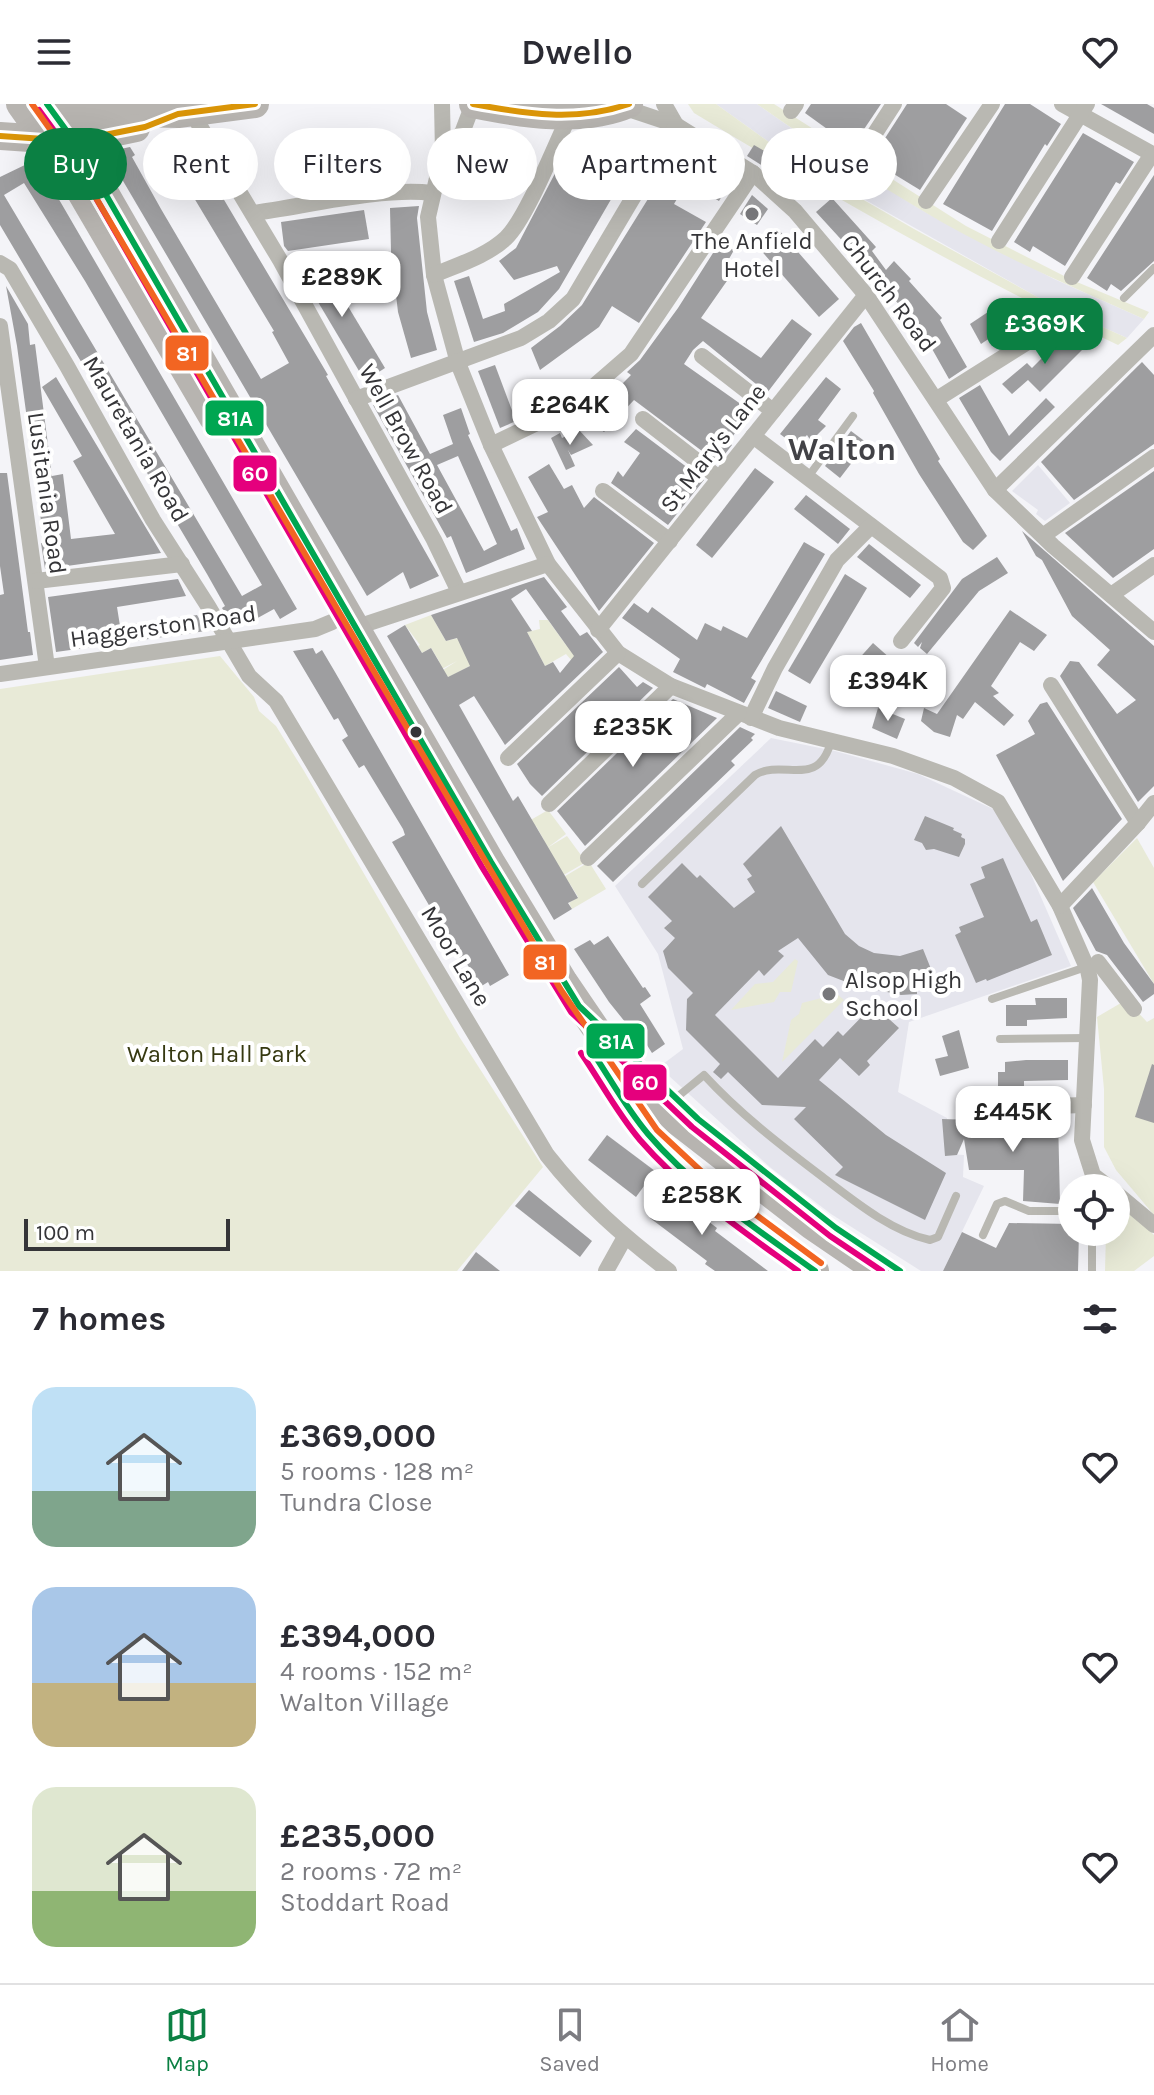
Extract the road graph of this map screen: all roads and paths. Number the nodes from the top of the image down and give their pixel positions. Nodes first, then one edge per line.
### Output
1 (255, 104) edge
2 (442, 104) edge
3 (473, 104) edge
4 (664, 104) edge
5 (894, 104) edge
6 (992, 104) edge
7 (1062, 104) edge
8 (626, 106) edge
9 (1083, 109) edge
10 (185, 110) edge
11 (0, 114) edge
12 (567, 114) junction
13 (44, 121) edge
14 (676, 125) junction
15 (442, 128) edge
16 (464, 128) edge
17 (878, 128) edge
18 (0, 136) edge
19 (1153, 154) edge
20 (753, 173) junction
21 (427, 192) edge
22 (431, 200) edge
23 (926, 201) dead end
24 (254, 213) junction
25 (999, 241) dead end
26 (0, 263) edge
27 (1154, 268) edge
28 (434, 275) junction
29 (1072, 277) dead end
30 (866, 295) junction
31 (1124, 298) dead end
32 (0, 326) edge
33 (1154, 335) edge
34 (1034, 338) dead end
35 (702, 356) dead end
36 (458, 363) junction
37 (356, 399) junction
38 (937, 399) junction
39 (773, 411) junction
40 (853, 416) dead end
41 (643, 419) dead end
42 (753, 436) junction
43 (491, 445) junction
44 (1154, 457) edge
45 (808, 477) junction
46 (719, 478) junction
47 (995, 490) junction
48 (603, 491) dead end
49 (871, 526) junction
50 (1044, 535) junction
51 (670, 541) junction
52 (182, 564) junction
53 (548, 564) junction
54 (1154, 565) edge
55 (36, 581) junction
56 (459, 592) junction
57 (1111, 595) junction
58 (344, 624) junction
59 (598, 630) junction
60 (1154, 632) edge
61 (229, 641) junction
62 (901, 641) dead end
63 (618, 653) junction
64 (47, 667) junction
65 (0, 674) edge
66 (1051, 685) dead end
67 (671, 686) junction
68 (745, 715) junction
69 (831, 742) junction
70 (508, 758) dead end
71 (1154, 803) edge
72 (549, 804) dead end
73 (1138, 823) junction
74 (588, 858) dead end
75 (642, 884) dead end
76 (1060, 906) junction
77 (1092, 964) junction
78 (992, 999) dead end
79 (579, 1006) junction
80 (1134, 1009) dead end
81 (1087, 1038) junction
82 (1000, 1039) dead end
83 (618, 1088) junction
84 (676, 1098) junction
85 (1084, 1105) junction
86 (983, 1111) dead end
87 (1091, 1174) edge
88 (754, 1192) junction
89 (956, 1196) dead end
90 (1130, 1205) edge
91 (1058, 1211) edge
92 (1154, 1225) edge
93 (983, 1235) dead end
94 (625, 1237) junction
95 (1092, 1246) edge
96 (606, 1271) edge
97 (669, 1271) edge
98 (815, 1271) edge
99 (847, 1271) edge
100 (878, 1271) edge
101 (900, 1271) edge
102 (1092, 1271) edge

1 - 10 highway
2 - 15 street
3 - 12 highway
3 - 16 street
4 - 14 street, Church Road
5 - 17 street
6 - 23 street
7 - 9 street
8 - 12 highway
8 - 14 street, Church Road
9 - 19 street
9 - 25 street
10 - 13 highway
10 - 24 street, Well Brow Road
11 - 13 highway
12 - 28 street
13 - 18 highway
13 - 58 highway
14 - 20 street, Church Road
14 - 36 street
19 - 29 street
20 - 30 street, Church Road
20 - 43 street
21 - 24 street
22 - 28 street
24 - 37 street, Well Brow Road
26 - 52 street, Mauretania Road
27 - 31 lane
28 - 36 street
30 - 38 street, Church Road
30 - 39 street, St Mary's Lane
32 - 55 street, Lusitania Road
33 - 47 street
34 - 38 street
35 - 39 street
36 - 37 street
36 - 43 street
37 - 56 street, Well Brow Road
38 - 47 street, Church Road
39 - 42 street, St Mary's Lane
40 - 45 lane
41 - 46 street
42 - 45 street
42 - 46 street, St Mary's Lane
43 - 53 street
44 - 50 street
45 - 49 street
46 - 51 street, St Mary's Lane
47 - 50 street, Church Road
48 - 51 street
49 - 62 street
49 - 68 street
50 - 57 street, Church Road
51 - 59 street, St Mary's Lane
52 - 55 street
52 - 61 street, Mauretania Road
53 - 56 street, Haggerston Road
53 - 59 street
54 - 57 street
55 - 64 street, Lusitania Road
56 - 58 street, Haggerston Road
57 - 60 street, Church Road
58 - 61 street, Haggerston Road
58 - 79 highway
58 - 83 highway
59 - 63 street
61 - 64 street, Haggerston Road
61 - 94 street, Moor Lane
63 - 67 street
63 - 70 street
64 - 65 street, Haggerston Road
66 - 73 street
67 - 68 street
67 - 72 street
68 - 69 street
68 - 74 street
69 - 75 lane
69 - 76 street
71 - 73 street
73 - 76 street
76 - 77 street
77 - 78 lane
77 - 80 street
77 - 81 street
79 - 84 highway
79 - 88 highway
81 - 82 lane
81 - 85 street
83 - 88 highway
83 - 98 highway
84 - 89 lane
84 - 101 highway
85 - 86 street
85 - 87 street
88 - 99 highway
88 - 100 highway
90 - 92 street
91 - 93 lane
94 - 96 street
94 - 97 street, Moor Lane
95 - 102 lane

